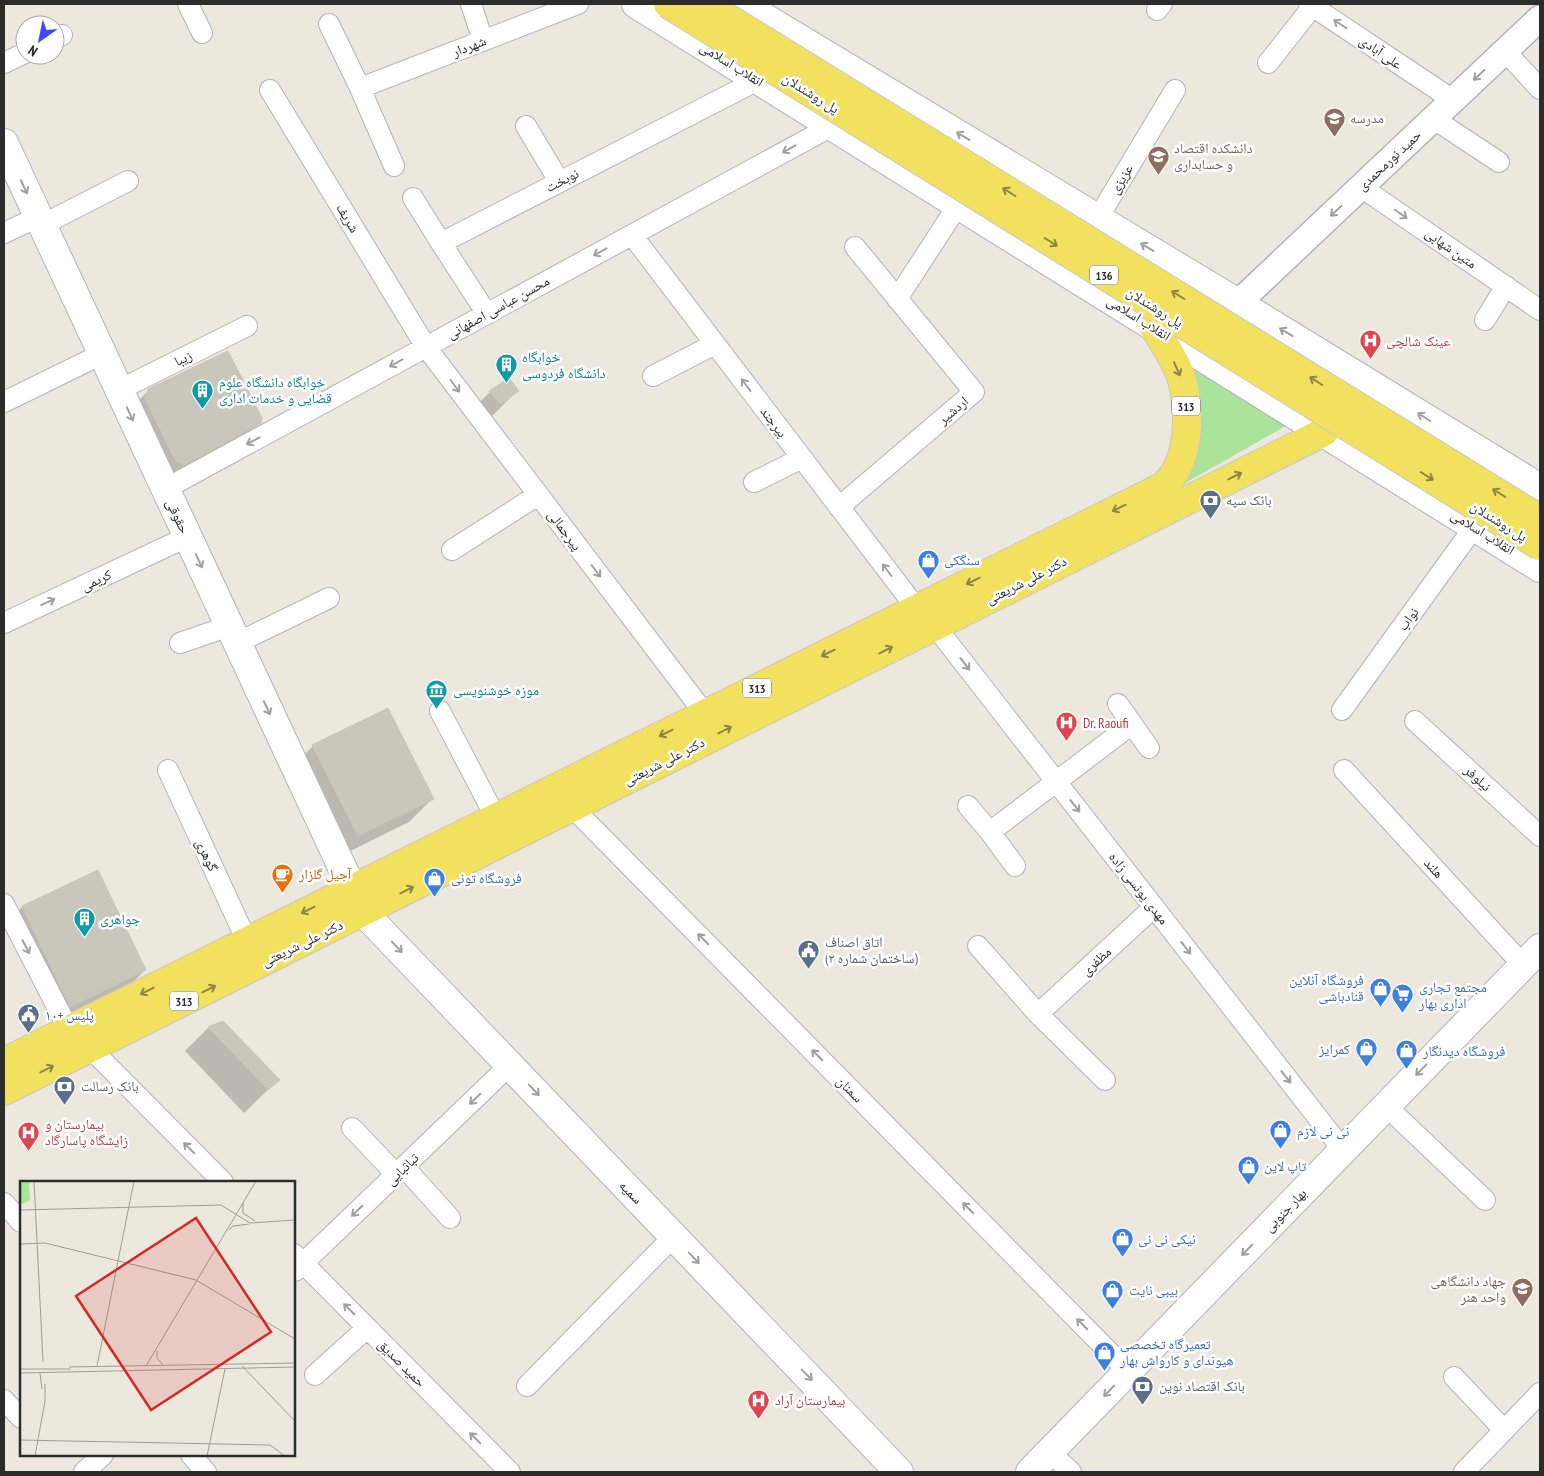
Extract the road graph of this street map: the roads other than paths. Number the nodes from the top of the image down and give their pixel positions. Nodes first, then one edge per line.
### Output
1 (188, 4) edge
2 (471, 4) edge
3 (578, 4) edge
4 (636, 4) edge
5 (668, 4) edge
6 (700, 4) edge
7 (705, 4) edge
8 (742, 4) edge
9 (1311, 5) edge
10 (1540, 18) edge
11 (329, 24) dead end
12 (202, 33) dead end
13 (689, 37) junction
14 (483, 40) junction
15 (1505, 51) junction
16 (1268, 63) dead end
17 (758, 80) junction
18 (360, 88) junction
19 (1540, 88) edge
20 (270, 90) dead end
21 (1175, 90) dead end
22 (1453, 100) junction
23 (1434, 119) junction
24 (526, 126) dead end
25 (832, 126) junction
26 (4, 143) edge
27 (1500, 162) dead end
28 (394, 166) dead end
29 (128, 181) dead end
30 (559, 181) junction
31 (1361, 187) junction
32 (413, 198) dead end
33 (958, 205) junction
34 (1098, 218) junction
35 (40, 221) junction
36 (4, 233) edge
37 (632, 235) junction
38 (441, 243) junction
39 (855, 247) dead end
40 (1506, 286) junction
41 (897, 299) junction
42 (1238, 303) junction
43 (1540, 310) edge
44 (487, 314) junction
45 (1486, 320) dead end
46 (247, 326) dead end
47 (1153, 326) junction
48 (714, 344) junction
49 (426, 347) junction
50 (102, 354) junction
51 (1335, 362) junction
52 (653, 376) dead end
53 (119, 390) junction
54 (4, 402) edge
55 (1324, 432) junction
56 (802, 458) junction
57 (754, 482) dead end
58 (1540, 488) edge
59 (165, 489) junction
60 (538, 495) junction
61 (839, 507) junction
62 (1540, 519) edge
63 (1474, 527) junction
64 (187, 537) junction
65 (1540, 546) edge
66 (452, 550) dead end
67 (1540, 568) edge
68 (329, 598) dead end
69 (926, 617) junction
70 (4, 623) edge
71 (233, 634) junction
72 (180, 643) dead end
73 (1118, 704) dead end
74 (1342, 710) dead end
75 (440, 712) dead end
76 (705, 714) junction
77 (1415, 721) dead end
78 (1132, 724) junction
79 (1149, 748) dead end
80 (168, 770) dead end
81 (1344, 770) dead end
82 (1056, 782) junction
83 (968, 806) dead end
84 (572, 807) junction
85 (496, 818) junction
86 (990, 832) junction
87 (1540, 836) edge
88 (1015, 866) dead end
89 (358, 900) junction
90 (4, 904) edge
91 (1154, 908) junction
92 (247, 941) junction
93 (978, 946) dead end
94 (1532, 957) edge
95 (1038, 1014) junction
96 (69, 1030) junction
97 (90, 1048) junction
98 (4, 1062) edge
99 (510, 1065) junction
100 (1105, 1080) dead end
101 (4, 1091) edge
102 (1386, 1106) junction
103 (352, 1128) dead end
104 (1343, 1150) junction
105 (400, 1171) junction
106 (222, 1181) edge
107 (1485, 1200) dead end
108 (4, 1203) edge
109 (450, 1218) dead end
110 (20, 1221) edge
111 (674, 1236) junction
112 (297, 1263) edge
113 (367, 1328) junction
114 (1128, 1371) junction
115 (315, 1375) dead end
116 (1454, 1377) dead end
117 (527, 1386) dead end
118 (1540, 1393) edge
119 (4, 1400) edge
120 (20, 1417) edge
121 (1504, 1430) junction
122 (1050, 1452) junction
123 (102, 1456) edge
124 (192, 1456) edge
125 (85, 1472) edge
126 (206, 1472) edge
127 (510, 1472) edge
128 (899, 1472) edge
129 (1030, 1472) edge
130 (1071, 1472) edge
131 (1464, 1472) edge

1 - 12 street
2 - 14 street
3 - 14 street, شهردار
4 - 13 main road, انقلاب اسلامی
5 -> 65 main road, پل روشندلان / 136, bridge
6 - 13 main road
62 -> 7 main road, پل روشندلان / 136, bridge
34 -> 8 main road
9 - 16 street
22 -> 9 street, علی آبادی
10 - 15 street, حمید نورمحمدی
11 - 18 street
13 - 17 main road, انقلاب اسلامی
14 - 18 street, شهردار
15 - 19 street
15 -> 22 street, حمید نورمحمدی
17 - 25 main road, انقلاب اسلامی
17 - 30 street, نوبخت
18 - 28 street
20 - 49 street, شریف
21 - 34 street, عزیزی
22 - 23 street, حمید نورمحمدی
23 - 27 street
23 - 31 street, حمید نورمحمدی
24 - 30 street
25 - 33 main road, انقلاب اسلامی
25 -> 37 street, محسن عباسی اصفهانی
26 -> 35 main road, حقوقی
29 - 35 street
30 - 38 street, نوبخت
31 -> 40 street, متین شهابی
31 -> 42 street, حمید نورمحمدی
32 - 38 street
33 - 41 street
33 - 47 main road, انقلاب اسلامی
42 -> 34 main road
35 - 36 street
35 - 50 main road, حقوقی
37 -> 44 street, محسن عباسی اصفهانی
37 - 48 street, بیرجند
38 - 44 street
39 - 41 street, اردشیر
40 - 43 street, متین شهابی
40 - 45 street
41 - 61 street, اردشیر
51 -> 42 main road
44 - 49 street, محسن عباسی اصفهانی
46 - 53 street, زیبا
47 - 55 main road, انقلاب اسلامی
47 -> 69 main road, دکتر علی شریعتی / 313
48 - 52 street
56 -> 48 street, بیرجند
49 -> 59 street, محسن عباسی اصفهانی
49 -> 60 street, پیرجمالی
50 - 53 main road, حقوقی
50 - 54 street
51 - 55 main road
58 -> 51 main road
53 -> 59 main road, حقوقی
55 - 63 main road, انقلاب اسلامی
69 -> 55 main road, دکتر علی شریعتی / 313
56 - 57 street
56 - 61 street, بیرجند
59 - 64 main road, حقوقی
60 - 66 street
60 -> 76 street, پیرجمالی
69 -> 61 street, بیرجند
63 - 67 main road, انقلاب اسلامی
63 - 74 street, نواب
70 -> 64 street, کریمی
64 -> 71 main road, حقوقی
68 - 71 street
69 -> 76 main road, دکتر علی شریعتی / 313
69 -> 82 street, مهدی یونسی زاده
84 -> 69 main road, دکتر علی شریعتی / 313
71 - 72 street
71 -> 89 main road, حقوقی
73 - 78 street
75 - 85 street
76 -> 85 main road, دکتر علی شریعتی / 313
77 - 87 street, نیلوفر
78 - 79 street
78 - 82 street
80 - 92 street, گوهری
81 - 94 street, هلند
82 - 86 street
82 -> 91 street, مهدی یونسی زاده
83 - 86 street
89 -> 84 main road, دکتر علی شریعتی / 313
114 -> 84 street, سمنان
85 - 89 main road, دکتر علی شریعتی / 313
86 - 88 street
89 -> 92 main road, دکتر علی شریعتی / 313
97 -> 89 main road, دکتر علی شریعتی / 313
89 -> 99 main road, سمیه
90 -> 96 street
91 - 95 street, مظفری
91 -> 104 street, مهدی یونسی زاده
92 -> 96 main road, دکتر علی شریعتی / 313
93 - 95 street
94 -> 102 main road, بهار جنوبی
95 - 100 street
96 - 98 main road, دکتر علی شریعتی / 313
101 -> 97 main road, دکتر علی شریعتی / 313
106 -> 97 street
99 -> 105 street, تباتبایی
99 -> 111 main road, سمیه
102 - 104 main road, بهار جنوبی
102 - 107 street
103 - 105 street
104 -> 114 main road, بهار جنوبی
105 - 109 street
105 -> 112 street, تباتبایی
108 - 110 street
111 - 117 street
111 -> 128 main road, سمیه
113 -> 112 street, حمید صدیق
113 - 115 street
127 -> 113 street, حمید صدیق
114 -> 122 main road, بهار جنوبی
116 - 121 street
118 - 121 street
119 - 120 street
121 - 131 street
122 - 129 main road, بهار جنوبی
122 - 130 street
123 - 125 street
124 - 126 street

